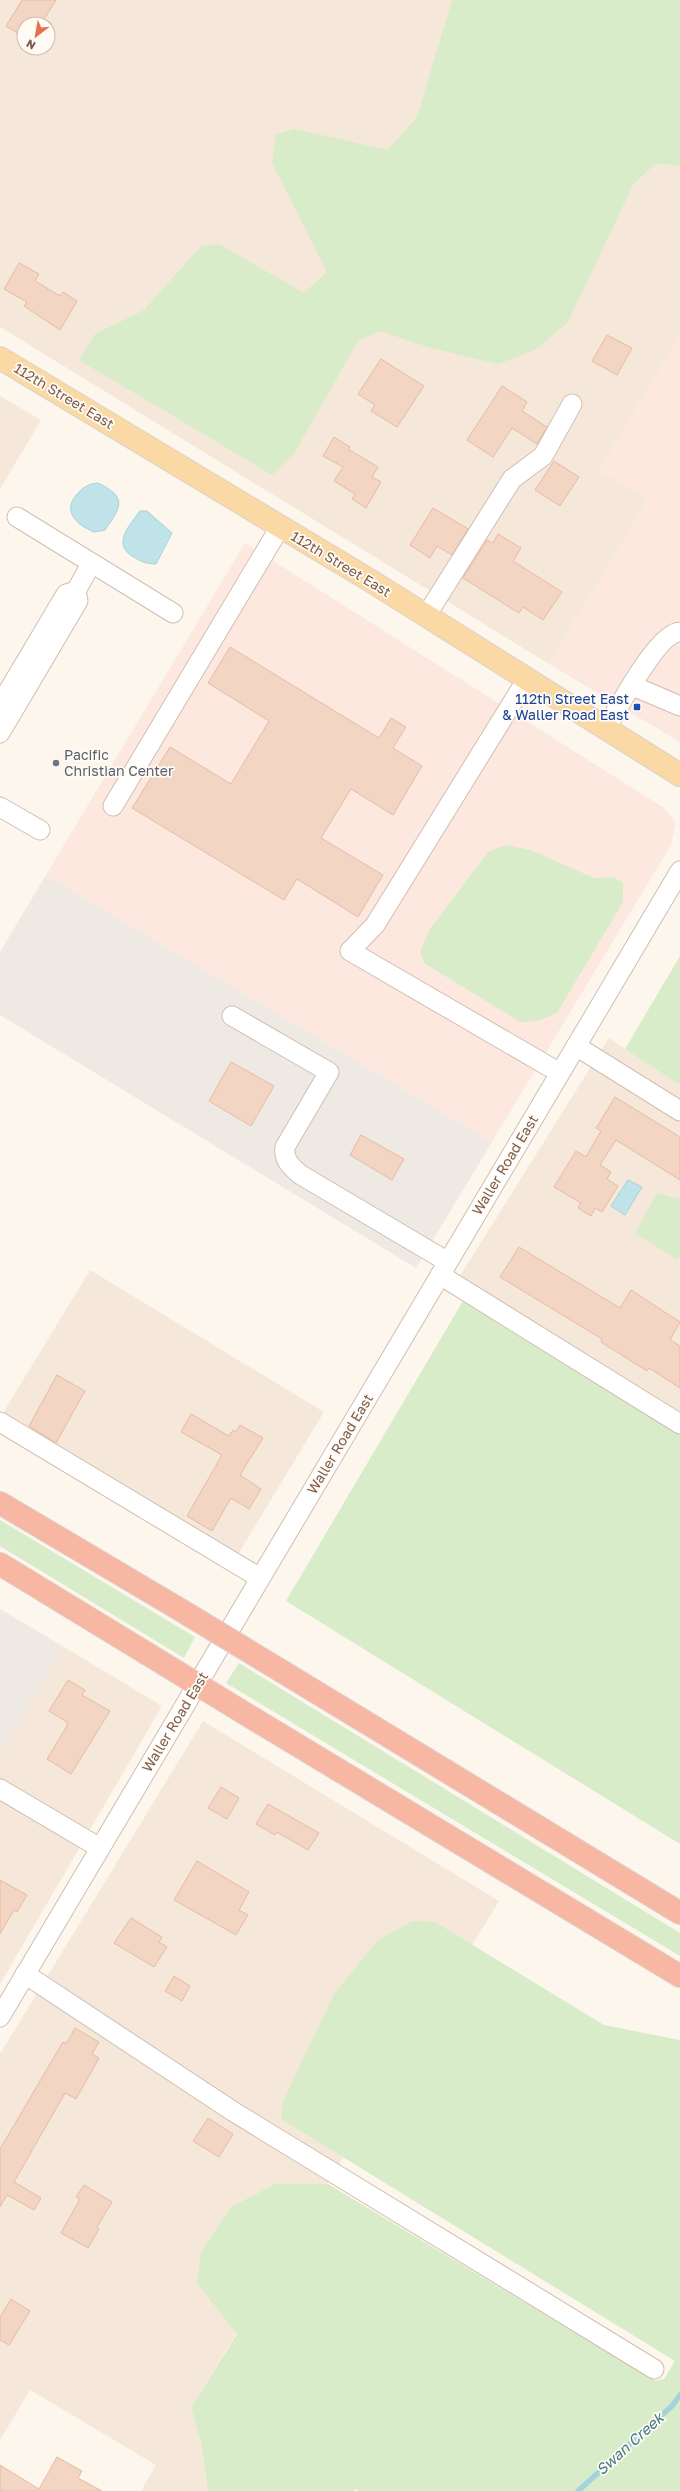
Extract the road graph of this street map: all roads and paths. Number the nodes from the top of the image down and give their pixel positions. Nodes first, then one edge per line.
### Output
1 (0, 358) edge
2 (572, 404) dead end
3 (17, 517) dead end
4 (280, 527) junction
5 (91, 564) junction
6 (76, 591) junction
7 (172, 613) dead end
8 (426, 616) junction
9 (680, 632) edge
10 (527, 679) junction
11 (633, 686) junction
12 (0, 705) edge
13 (680, 706) edge
14 (606, 728) junction
15 (0, 733) edge
16 (680, 775) edge
17 (113, 806) dead end
18 (0, 807) edge
19 (40, 830) dead end
20 (680, 871) edge
21 (232, 1016) dead end
22 (576, 1046) junction
23 (560, 1073) junction
24 (680, 1111) edge
25 (444, 1269) junction
26 (0, 1422) edge
27 (680, 1424) edge
28 (0, 1503) edge
29 (0, 1564) edge
30 (260, 1578) junction
31 (0, 1789) edge
32 (100, 1848) junction
33 (680, 1913) edge
34 (25, 1974) junction
35 (680, 1976) edge
36 (0, 2017) edge
37 (654, 2369) dead end

1 - 4 main road, 112th Street East
2 - 8 street
3 - 5 street
4 - 8 main road, 112th Street East
4 - 17 street
5 - 6 street
5 - 7 street
6 - 12 street
6 - 15 street
8 - 10 main road, 112th Street East
9 - 11 street
10 - 14 main road, 112th Street East
10 - 23 street
11 - 13 street
11 - 14 street
14 - 16 main road, 112th Street East
18 - 19 street
20 - 22 street, Waller Road East
21 - 25 street
22 - 23 street, Waller Road East
22 - 24 street
23 - 25 street, Waller Road East
25 - 27 street
25 - 30 street, Waller Road East
26 - 30 street
28 - 33 highway, bridge
29 - 35 highway, bridge
30 - 32 street, Waller Road East
31 - 32 street
32 - 34 street, Waller Road East
34 - 36 street, Waller Road East
34 - 37 street

